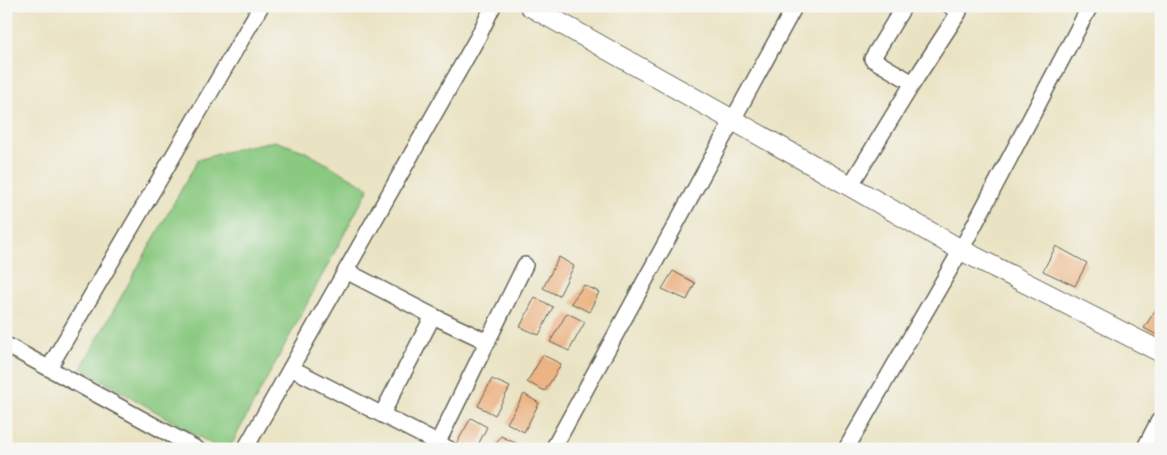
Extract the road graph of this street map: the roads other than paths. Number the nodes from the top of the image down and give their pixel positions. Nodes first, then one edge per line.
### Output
1 (261, 6) edge
2 (493, 6) edge
3 (530, 6) edge
4 (795, 6) edge
5 (904, 6) edge
6 (950, 6) edge
7 (1090, 6) edge
8 (913, 83) junction
9 (733, 121) junction
10 (850, 186) junction
11 (961, 250) junction
12 (525, 265) dead end
13 (346, 271) junction
14 (433, 316) junction
15 (488, 342) junction
16 (6, 345) edge
17 (1161, 352) edge
18 (49, 368) junction
19 (291, 368) junction
20 (382, 414) junction
21 (1161, 424) edge
22 (444, 446) edge
23 (197, 449) edge
24 (245, 449) edge
25 (554, 449) edge
26 (846, 449) edge
27 (1148, 449) edge

1 - 18 street
2 - 13 street
3 - 9 street
4 - 9 street
5 - 8 street
6 - 8 street
7 - 11 street
8 - 10 street
9 - 10 street
9 - 25 street
10 - 11 street
11 - 17 street
11 - 26 street
12 - 15 street
13 - 14 street
13 - 19 street
14 - 15 street
14 - 20 street
15 - 22 street
16 - 18 street
18 - 23 street
19 - 20 street
19 - 24 street
20 - 22 street
21 - 27 main road

